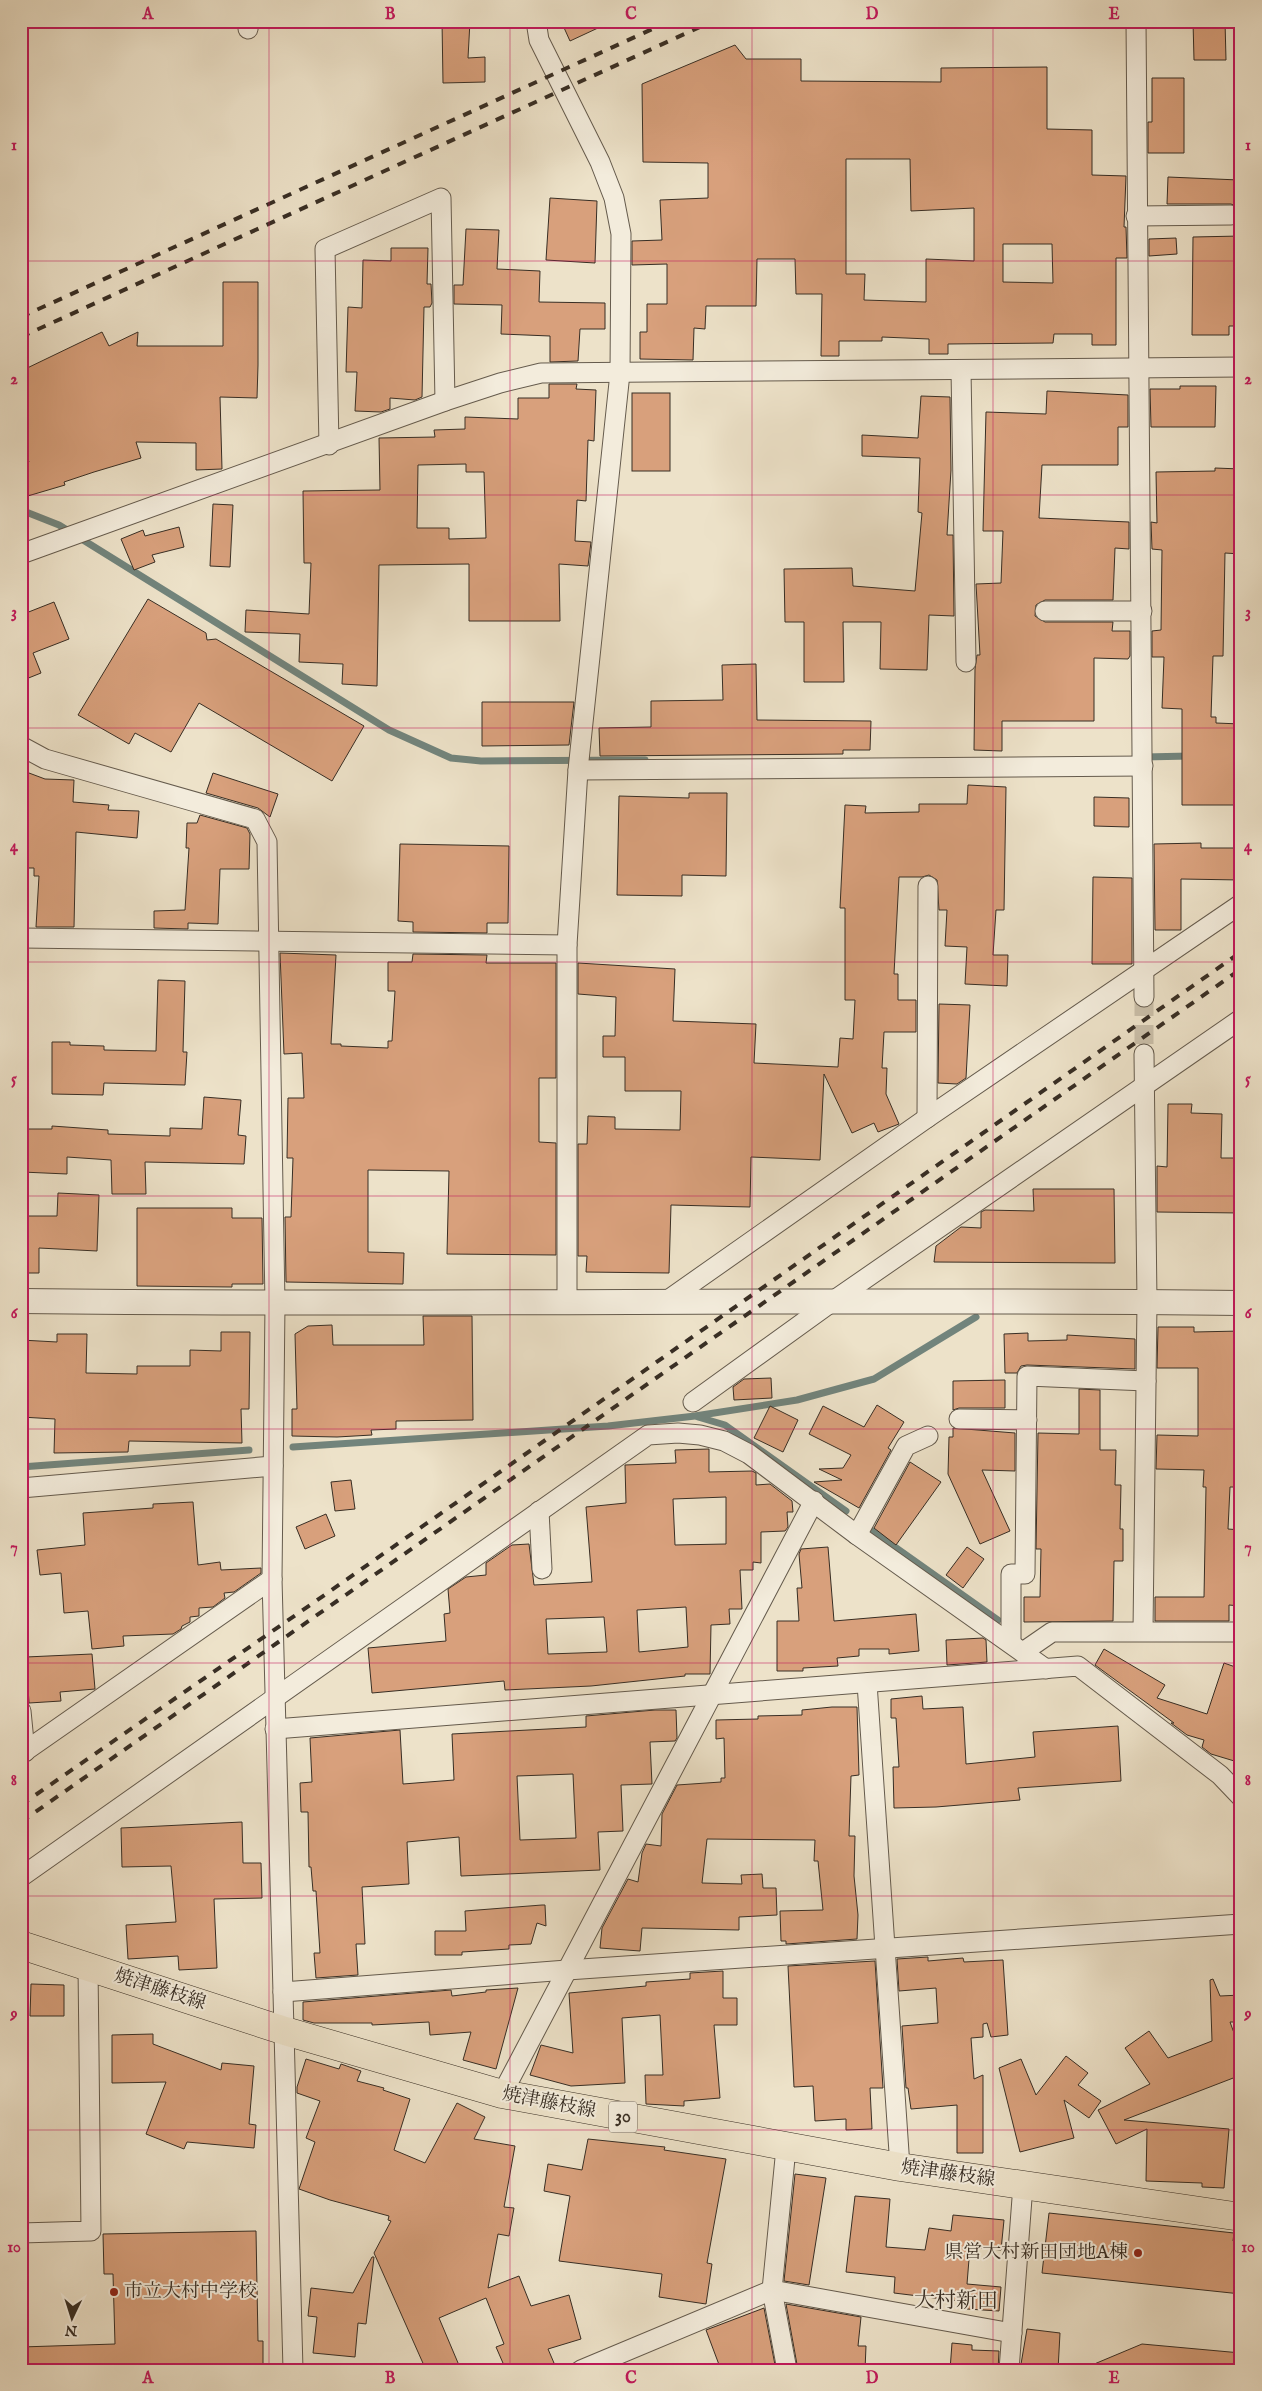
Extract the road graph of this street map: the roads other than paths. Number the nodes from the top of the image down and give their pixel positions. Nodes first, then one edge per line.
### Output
1 (536, 21) edge
2 (1136, 21) edge
3 (1231, 215) dead end
4 (1136, 216) junction
5 (1241, 367) edge
6 (1140, 368) junction
7 (961, 370) junction
8 (620, 373) junction
9 (444, 401) junction
10 (329, 445) junction
11 (21, 554) edge
12 (1045, 611) dead end
13 (1142, 611) junction
14 (966, 662) dead end
15 (21, 746) edge
16 (1143, 766) junction
17 (578, 770) junction
18 (928, 886) dead end
19 (1241, 904) edge
20 (21, 938) edge
21 (270, 940) junction
22 (567, 945) junction
23 (1144, 971) junction
24 (1144, 997) tunnel mouth
25 (1241, 1019) edge
26 (1144, 1054) tunnel mouth
27 (1144, 1088) junction
28 (926, 1118) junction
29 (21, 1301) edge
30 (834, 1301) junction
31 (567, 1302) junction
32 (665, 1302) junction
33 (1147, 1302) junction
34 (1241, 1303) edge
35 (275, 1304) junction
36 (1146, 1381) junction
37 (693, 1402) dead end
38 (959, 1419) dead end
39 (1027, 1420) junction
40 (928, 1436) dead end
41 (273, 1466) junction
42 (21, 1488) edge
43 (814, 1501) junction
44 (539, 1511) junction
45 (857, 1535) junction
46 (542, 1569) dead end
47 (272, 1579) junction
48 (1143, 1631) junction
49 (1241, 1632) edge
50 (1017, 1647) junction
51 (1046, 1669) junction
52 (867, 1682) junction
53 (711, 1694) junction
54 (274, 1697) junction
55 (21, 1711) edge
56 (275, 1729) junction
57 (23, 1753) edge
58 (1241, 1797) edge
59 (21, 1876) edge
60 (1241, 1924) edge
61 (21, 1945) edge
62 (885, 1948) junction
63 (88, 1966) junction
64 (567, 1970) junction
65 (284, 1992) junction
66 (285, 2031) junction
67 (502, 2094) junction
68 (786, 2148) junction
69 (900, 2167) junction
70 (1023, 2185) junction
71 (1241, 2217) edge
72 (21, 2233) edge
73 (772, 2290) junction
74 (1012, 2333) junction
75 (293, 2370) edge
76 (581, 2370) edge
77 (786, 2370) edge
78 (1009, 2370) edge

1 - 8 street
2 - 4 street
3 - 4 street
4 - 6 street
5 - 6 street
6 - 7 street
6 - 13 street
7 - 8 street
7 - 14 street
8 - 9 street
8 - 17 street
9 - 10 street
9 - 10 street
10 - 11 street
12 - 13 street
13 - 16 street
15 - 21 street
16 - 17 street
16 - 23 street
17 - 22 street
18 - 28 street
19 - 23 street
20 - 21 street
21 - 22 street
21 - 35 street
22 - 31 street
23 - 24 street
23 - 28 street
25 - 27 street
26 - 27 street
27 - 30 street
27 - 33 street
28 - 32 street
29 - 35 street
30 - 32 street
30 - 33 street
30 - 37 street
31 - 32 street
31 - 35 street
33 - 34 street
33 - 36 street
35 - 41 street
36 - 39 street
36 - 48 street
38 - 39 street
39 - 50 street
40 - 45 street
41 - 42 street
41 - 47 street
43 - 44 street
43 - 45 street
43 - 53 street
44 - 46 street
44 - 54 street
45 - 50 street
47 - 54 street
47 - 57 street
48 - 49 street
48 - 50 street
50 - 51 street
51 - 52 street
51 - 58 street
52 - 53 street
52 - 62 street
53 - 56 street
53 - 64 street
54 - 56 street
54 - 59 street
55 - 57 street
56 - 65 street
60 - 62 street
61 - 63 main road, 焼津藤枝線 / 30
62 - 64 street
62 - 69 street
63 - 66 main road, 焼津藤枝線 / 30
63 - 72 street
64 - 65 street
64 - 67 street
65 - 66 street
66 - 67 main road, 焼津藤枝線 / 30
66 - 75 street
67 - 68 main road, 焼津藤枝線 / 30
68 - 69 main road, 焼津藤枝線 / 30
68 - 73 street
69 - 70 main road, 焼津藤枝線 / 30
70 - 71 main road, 焼津藤枝線 / 30
70 - 74 street
73 - 74 street
73 - 76 street
73 - 77 street
74 - 78 street

